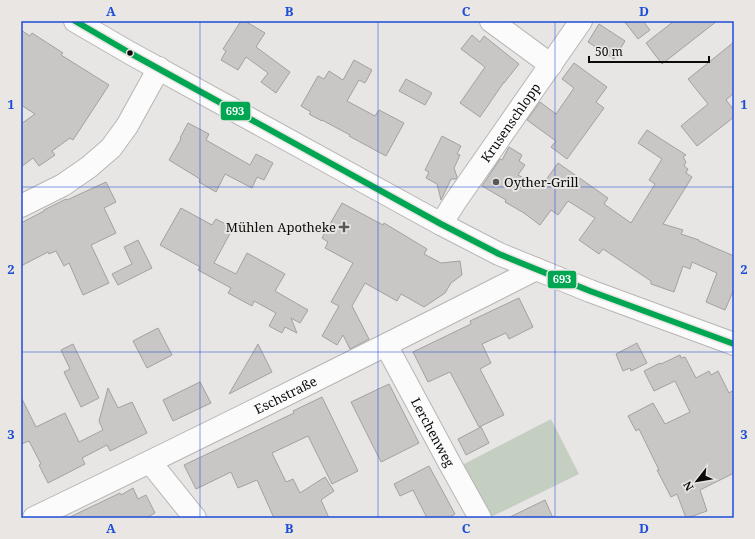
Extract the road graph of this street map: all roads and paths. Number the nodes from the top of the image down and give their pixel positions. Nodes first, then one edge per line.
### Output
1 (75, 21) edge
2 (491, 21) edge
3 (581, 21) edge
4 (551, 65) junction
5 (159, 68) junction
6 (21, 206) edge
7 (441, 224) junction
8 (536, 269) junction
9 (734, 344) edge
10 (386, 346) junction
11 (150, 462) junction
12 (34, 518) edge
13 (195, 518) edge
14 (480, 518) edge

1 - 5 street
2 - 4 street
3 - 4 street, Krusenschlopp
4 - 7 street, Krusenschlopp
5 - 6 street
5 - 7 street
7 - 8 street
8 - 9 street
8 - 10 street, Eschstraße
10 - 11 street, Eschstraße
10 - 14 street, Lerchenweg
11 - 12 street, Eschstraße
11 - 13 street

